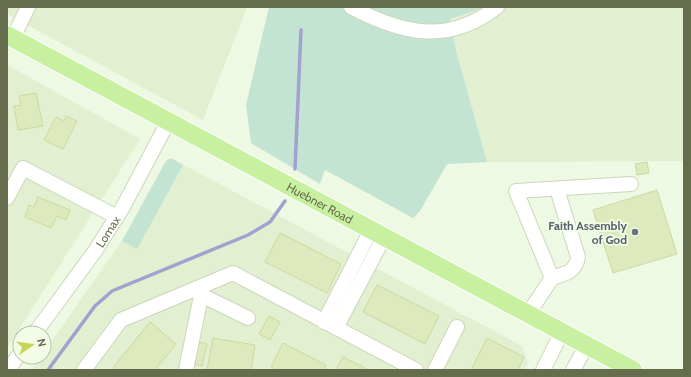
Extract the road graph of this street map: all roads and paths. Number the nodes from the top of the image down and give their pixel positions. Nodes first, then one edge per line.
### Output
1 (28, 7) edge
2 (351, 7) edge
3 (497, 7) edge
4 (10, 37) edge
5 (168, 122) junction
6 (631, 184) dead end
7 (557, 189) junction
8 (7, 198) edge
9 (117, 217) junction
10 (378, 234) junction
11 (552, 278) junction
12 (202, 290) junction
13 (528, 314) junction
14 (248, 318) dead end
15 (41, 325) edge
16 (330, 325) junction
17 (457, 327) dead end
18 (562, 332) junction
19 (587, 345) junction
20 (84, 370) edge
21 (186, 370) edge
22 (416, 370) edge
23 (435, 370) edge
24 (543, 370) edge
25 (573, 370) edge
26 (633, 370) edge

1 - 4 street
2 - 3 street
4 - 5 main road, Huebner Road
5 - 9 street, Lomax
5 - 10 main road, Huebner Road
6 - 7 street
7 - 11 street
7 - 11 street
8 - 9 street
9 - 15 street, Lomax
10 - 13 main road, Huebner Road
10 - 16 street
11 - 13 street
12 - 14 street
12 - 16 street
12 - 20 street
12 - 21 street
13 - 18 main road, Huebner Road
16 - 22 street
17 - 23 street
18 - 19 main road, Huebner Road
18 - 24 street
19 - 25 street
19 - 26 main road, Huebner Road

